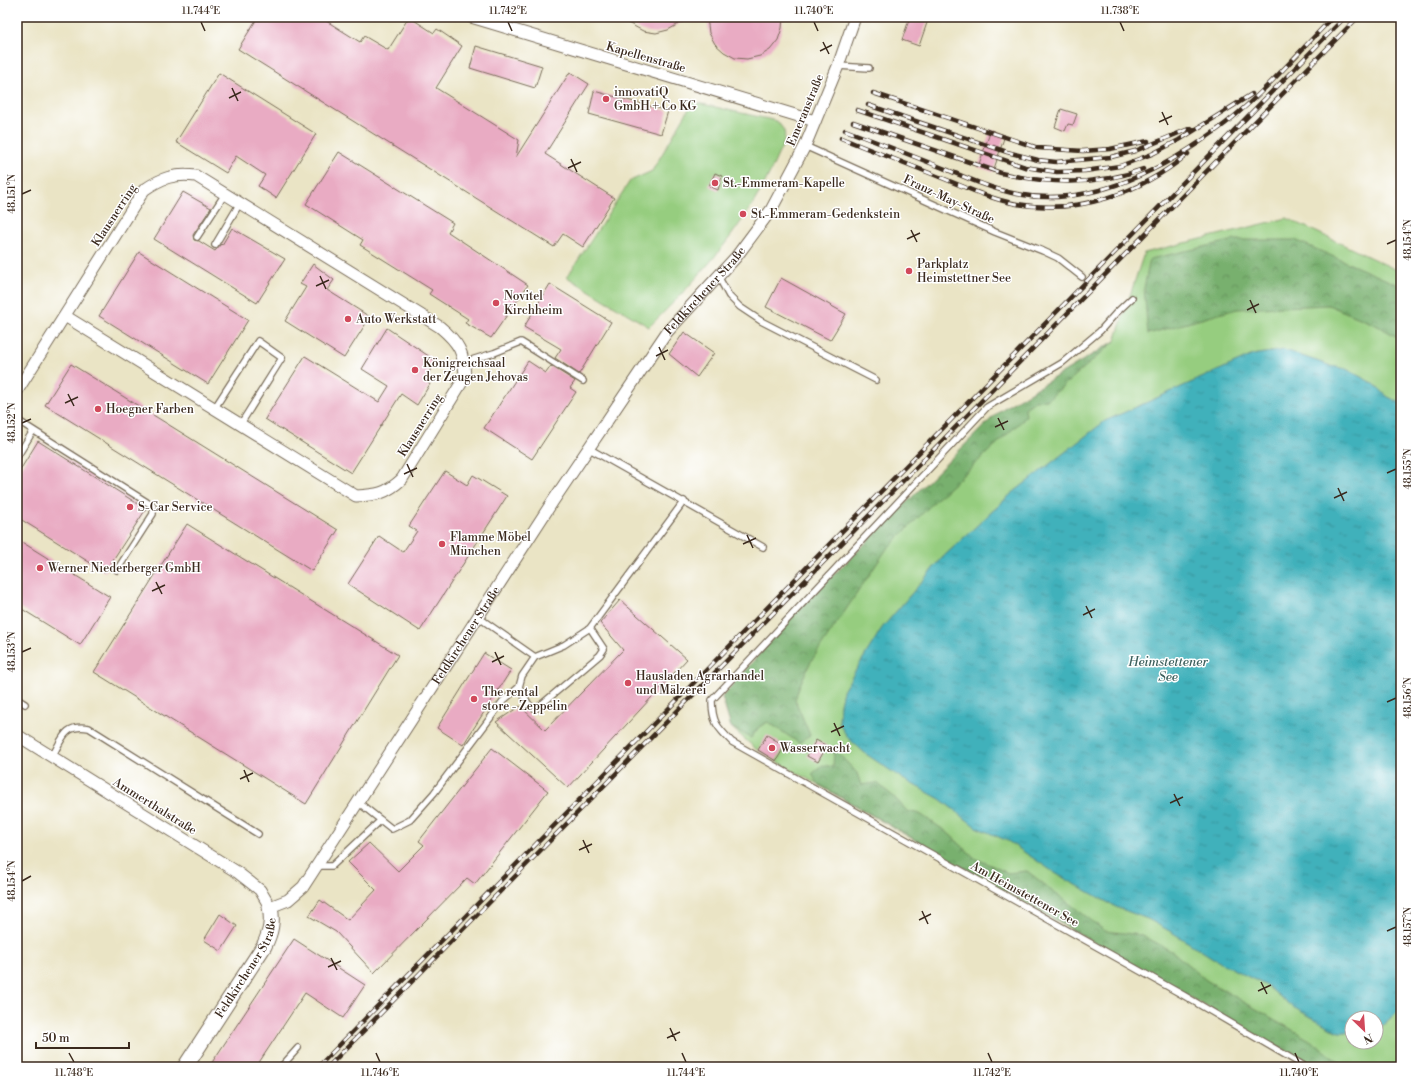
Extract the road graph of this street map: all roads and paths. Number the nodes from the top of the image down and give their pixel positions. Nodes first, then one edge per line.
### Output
1 (471, 17) edge
2 (855, 17) edge
3 (838, 66) junction
4 (869, 68) dead end
5 (815, 121) junction
6 (804, 146) junction
7 (224, 194) junction
8 (240, 203) junction
9 (771, 210) joint
10 (197, 238) dead end
11 (215, 245) dead end
12 (718, 276) junction
13 (1082, 277) dead end
14 (1132, 298) dead end
15 (65, 316) junction
16 (464, 362) junction
17 (876, 380) dead end
18 (583, 381) dead end
19 (17, 391) edge
20 (214, 409) junction
21 (17, 420) edge
22 (240, 425) junction
23 (33, 431) junction
24 (588, 448) junction
25 (17, 457) edge
26 (684, 501) junction
27 (763, 547) dead end
28 (117, 570) dead end
29 (478, 617) junction
30 (590, 628) junction
31 (535, 658) junction
32 (519, 687) junction
33 (17, 699) edge
34 (25, 704) dead end
35 (17, 735) edge
36 (52, 757) junction
37 (358, 802) junction
38 (381, 820) junction
39 (258, 834) dead end
40 (317, 866) junction
41 (270, 907) junction
42 (298, 1048) dead end
43 (185, 1067) edge
44 (281, 1067) edge
45 (1306, 1067) edge

1 - 5 street, Kapellenstraße
2 - 3 street, Emeranstraße
3 - 4 lane
3 - 5 street, Emeranstraße
5 - 6 street, Emeranstraße
6 - 9 street, Emeranstraße
6 - 13 lane, Franz-May-Straße
7 - 8 street, Klausnerring
7 - 10 lane
7 - 15 street, Klausnerring
8 - 11 lane
8 - 16 street, Klausnerring
9 - 12 street, Feldkirchener Straße
12 - 17 lane
12 - 24 street, Feldkirchener Straße
14 - 45 lane, Am Heimstettener See
15 - 19 street, Klausnerring
15 - 20 street, Klausnerring
16 - 18 lane
16 - 22 street, Klausnerring
20 - 22 street, Klausnerring
20 - 22 lane
21 - 23 lane
23 - 25 lane
23 - 28 lane
24 - 26 lane
24 - 29 street, Feldkirchener Straße
26 - 27 lane
26 - 30 lane
29 - 31 lane
29 - 37 street, Feldkirchener Straße
30 - 31 lane
30 - 32 lane
31 - 32 lane
32 - 38 lane
33 - 34 lane
35 - 36 street, Ammerthalstraße
36 - 39 lane
36 - 41 street, Ammerthalstraße
37 - 38 lane
37 - 40 street, Feldkirchener Straße
38 - 40 lane
40 - 41 street, Feldkirchener Straße
41 - 43 street, Feldkirchener Straße
42 - 44 lane

